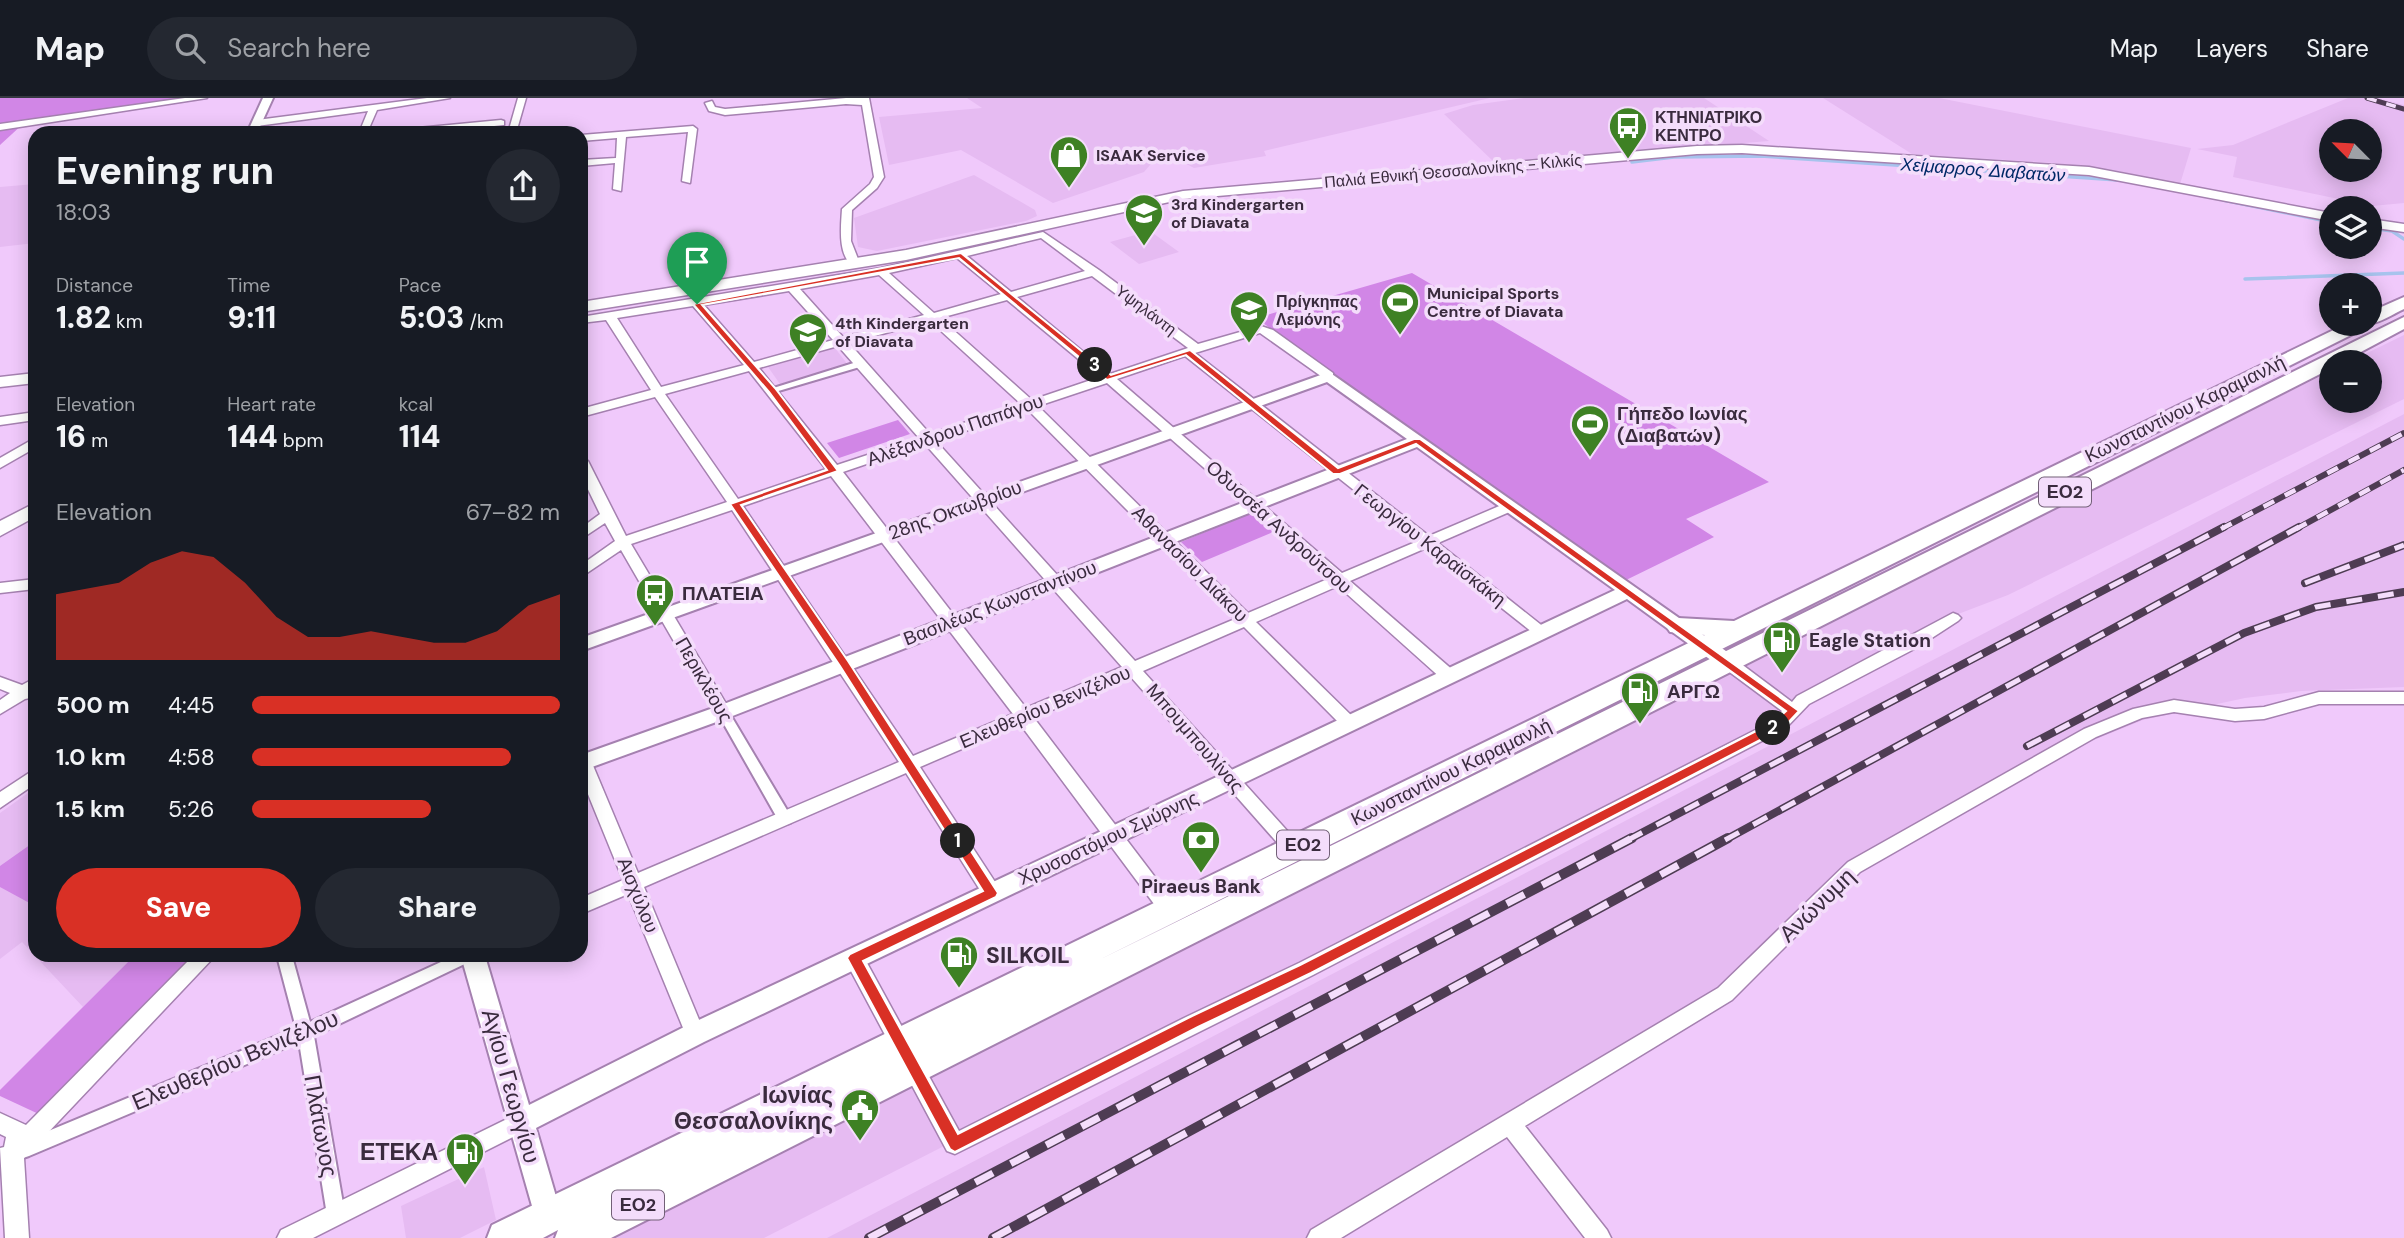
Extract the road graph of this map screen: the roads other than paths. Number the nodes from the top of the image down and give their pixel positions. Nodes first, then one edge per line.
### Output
1 (203, 98) edge
2 (268, 98) edge
3 (446, 98) edge
4 (522, 98) edge
5 (866, 100) edge
6 (385, 102) edge
7 (709, 103) dead end
8 (373, 108) junction
9 (395, 122) edge
10 (501, 122) dead end
11 (255, 126) edge
12 (266, 126) edge
13 (366, 126) edge
14 (514, 126) edge
15 (0, 127) edge
16 (622, 135) junction
17 (588, 137) edge
18 (620, 160) junction
19 (588, 162) edge
20 (687, 181) dead end
21 (618, 189) dead end
22 (2319, 215) edge
23 (2382, 224) edge
24 (2404, 226) edge
25 (961, 256) junction
26 (855, 264) junction
27 (880, 271) junction
28 (1095, 272) junction
29 (792, 286) junction
30 (1009, 296) junction
31 (697, 304) junction
32 (588, 306) edge
33 (609, 316) junction
34 (2404, 317) edge
35 (931, 318) junction
36 (2382, 318) edge
37 (588, 319) edge
38 (2336, 336) edge
39 (840, 342) junction
40 (1192, 350) junction
41 (860, 364) junction
42 (751, 367) junction
43 (1329, 376) junction
44 (1110, 378) junction
45 (28, 379) edge
46 (0, 382) edge
47 (772, 390) junction
48 (658, 392) junction
49 (1250, 404) junction
50 (1030, 405) junction
51 (588, 411) edge
52 (28, 417) edge
53 (0, 421) edge
54 (1173, 432) junction
55 (926, 440) junction
56 (1417, 441) junction
57 (28, 446) edge
58 (1089, 462) junction
59 (0, 464) edge
60 (833, 471) junction
61 (1337, 472) junction
62 (588, 476) edge
63 (982, 500) junction
64 (735, 504) junction
65 (1252, 504) junction
66 (1509, 507) junction
67 (28, 513) edge
68 (607, 515) junction
69 (0, 530) edge
70 (588, 530) edge
71 (884, 536) junction
72 (1164, 539) junction
73 (623, 542) junction
74 (1426, 543) junction
75 (588, 567) edge
76 (781, 572) junction
77 (1339, 580) junction
78 (1055, 582) junction
79 (28, 585) edge
80 (0, 588) edge
81 (1628, 591) junction
82 (666, 614) junction
83 (1953, 618) dead end
84 (1246, 620) junction
85 (951, 622) junction
86 (1678, 626) junction
87 (1739, 629) junction
88 (1542, 632) junction
89 (588, 642) edge
90 (1716, 654) junction
91 (844, 664) junction
92 (1134, 668) junction
93 (1449, 676) junction
94 (0, 683) edge
95 (28, 690) edge
96 (28, 693) edge
97 (2404, 698) edge
98 (0, 708) edge
99 (1793, 711) junction
100 (723, 712) junction
101 (1024, 716) junction
102 (1350, 724) junction
103 (588, 758) edge
104 (910, 765) junction
105 (588, 774) edge
106 (28, 780) edge
107 (1231, 780) junction
108 (0, 801) edge
109 (785, 819) junction
110 (1115, 835) junction
111 (1294, 850) junction
112 (634, 884) junction
113 (992, 893) junction
114 (588, 903) edge
115 (1170, 911) junction
116 (855, 958) junction
117 (199, 962) edge
118 (287, 962) edge
119 (455, 962) edge
120 (475, 962) edge
121 (305, 1032) junction
122 (695, 1034) junction
123 (907, 1056) junction
124 (521, 1122) junction
125 (0, 1123) edge
126 (1509, 1123) junction
127 (6, 1157) edge
128 (336, 1214) junction
129 (560, 1227) edge
130 (17, 1238) edge
131 (289, 1238) edge
132 (505, 1238) edge
133 (1319, 1238) edge
134 (1599, 1238) edge

1 - 15 street
2 - 11 street
3 - 9 street
4 - 14 street
5 - 7 street
5 - 26 street
6 - 8 street
6 - 9 street
8 - 12 street
8 - 13 street
9 - 10 street
16 - 17 street
16 - 18 street
16 - 20 street
18 - 19 street
18 - 21 street
22 - 26 main road, Παλιά Εθνική Θεσσαλονίκης - Κιλκίς
23 - 24 main road
25 - 27 street
25 - 28 street, Υψηλάντη
25 - 30 street, Οδυσσέα Ανδρούτσου
26 - 32 main road, Παλιά Εθνική Θεσσαλονίκης - Κιλκίς
27 - 29 street
27 - 35 street, Αθανασίου Διάκου
28 - 30 street
28 - 40 street, Υψηλάντη
29 - 31 street
29 - 39 street, Μπουμπουλίνας
30 - 35 street
30 - 44 street, Οδυσσέα Ανδρούτσου
31 - 33 street
31 - 42 street
33 - 37 street
33 - 48 street
34 - 36 main road, Κωνσταντίνου Καραμανλή / ΕΟ2
34 - 90 main road, Κωνσταντίνου Καραμανλή / ΕΟ2
35 - 39 street
35 - 50 street, Αθανασίου Διάκου
38 - 87 main road, Κωνσταντίνου Καραμανλή / ΕΟ2
39 - 41 street, Μπουμπουλίνας
39 - 42 street
40 - 43 street, Αλέξανδρου Παπάγου
40 - 44 street, Αλέξανδρου Παπάγου
40 - 49 street, Γεωργίου Καραϊσκάκη
41 - 47 street
41 - 55 street, Μπουμπουλίνας
42 - 47 street
42 - 48 street
43 - 49 street, 28ης Οκτωβρίου
43 - 56 street
44 - 50 street, Αλέξανδρου Παπάγου
44 - 54 street, Οδυσσέα Ανδρούτσου
45 - 46 main road
47 - 60 street
48 - 51 street
48 - 64 street
49 - 54 street, 28ης Οκτωβρίου
49 - 61 street, Γεωργίου Καραϊσκάκη
50 - 55 street, Αλέξανδρου Παπάγου
50 - 58 street, Αθανασίου Διάκου
52 - 53 street
54 - 58 street, 28ης Οκτωβρίου
54 - 65 street, Οδυσσέα Ανδρούτσου
55 - 60 street, Αλέξανδρου Παπάγου
55 - 63 street, Μπουμπουλίνας
56 - 61 street, Βασιλέως Κωνσταντίνου
56 - 66 street
57 - 59 street
58 - 63 street, 28ης Οκτωβρίου
58 - 72 street, Αθανασίου Διάκου
60 - 64 street, Αλέξανδρου Παπάγου
60 - 71 street
61 - 65 street, Βασιλέως Κωνσταντίνου
61 - 74 street, Γεωργίου Καραϊσκάκη
62 - 68 street, Περικλέους
63 - 71 street, 28ης Οκτωβρίου
63 - 78 street, Μπουμπουλίνας
64 - 73 street, Αλέξανδρου Παπάγου
64 - 76 street
65 - 72 street, Βασιλέως Κωνσταντίνου
65 - 77 street, Οδυσσέα Ανδρούτσου
66 - 74 street, Ελευθερίου Βενιζέλου
66 - 81 street
67 - 69 main road
68 - 70 street
68 - 73 street, Περικλέους
71 - 76 street, 28ης Οκτωβρίου
71 - 85 street
72 - 78 street, Βασιλέως Κωνσταντίνου
72 - 84 street, Αθανασίου Διάκου
73 - 75 street, Αλέξανδρου Παπάγου
73 - 82 street, Περικλέους
74 - 77 street, Ελευθερίου Βενιζέλου
74 - 88 street, Γεωργίου Καραϊσκάκη
76 - 82 street, 28ης Οκτωβρίου
76 - 91 street
77 - 84 street, Ελευθερίου Βενιζέλου
77 - 93 street, Οδυσσέα Ανδρούτσου
78 - 85 street, Βασιλέως Κωνσταντίνου
78 - 92 street, Μπουμπουλίνας
79 - 80 street
81 - 86 street
81 - 88 street, Χρυσοστόμου Σμύρνης
82 - 89 street, 28ης Οκτωβρίου
82 - 100 street, Περικλέους
83 - 99 street
84 - 92 street, Ελευθερίου Βενιζέλου
84 - 102 street, Αθανασίου Διάκου
85 - 91 street, Βασιλέως Κωνσταντίνου
85 - 101 street
86 - 87 main road
86 - 90 street
87 - 90 main road, Κωνσταντίνου Καραμανλή / ΕΟ2
88 - 93 street, Χρυσοστόμου Σμύρνης
90 - 99 street
90 - 111 main road, Κωνσταντίνου Καραμανλή / ΕΟ2
90 - 123 main road, Κωνσταντίνου Καραμανλή / ΕΟ2
91 - 100 street, Βασιλέως Κωνσταντίνου
91 - 104 street
92 - 101 street, Ελευθερίου Βενιζέλου
92 - 107 street, Μπουμπουλίνας
93 - 102 street, Χρυσοστόμου Σμύρνης
94 - 95 street
96 - 98 street
97 - 126 street, Ανώνυμη
99 - 123 street
100 - 103 street, Βασιλέως Κωνσταντίνου
100 - 109 street, Περικλέους
101 - 104 street, Ελευθερίου Βενιζέλου
101 - 110 street
102 - 107 street, Χρυσοστόμου Σμύρνης
104 - 109 street, Ελευθερίου Βενιζέλου
104 - 113 street
105 - 112 street, Αισχύλου
106 - 108 street
107 - 110 street, Χρυσοστόμου Σμύρνης
107 - 111 street, Μπουμπουλίνας
109 - 112 street, Ελευθερίου Βενιζέλου
110 - 113 street, Χρυσοστόμου Σμύρνης
110 - 115 street
111 - 115 main road, Κωνσταντίνου Καραμανλή / ΕΟ2
112 - 114 street, Ελευθερίου Βενιζέλου
112 - 122 street, Αισχύλου
113 - 116 street, Χρυσοστόμου Σμύρνης
115 - 123 main road, Κωνσταντίνου Καραμανλή / ΕΟ2
116 - 122 street, Χρυσοστόμου Σμύρνης
116 - 123 street
117 - 127 street
118 - 121 street, Πλάτωνος
119 - 121 street, Ελευθερίου Βενιζέλου
120 - 124 street, Αγίου Γεωργίου
121 - 127 street, Ελευθερίου Βενιζέλου
121 - 128 street, Πλάτωνος
122 - 124 street, Χρυσοστόμου Σμύρνης
123 - 129 main road, Κωνσταντίνου Καραμανλή / ΕΟ2
124 - 128 street, Χρυσοστόμου Σμύρνης
124 - 129 street, Αγίου Γεωργίου
125 - 127 street
126 - 133 street, Ανώνυμη
126 - 134 street
127 - 130 street
128 - 131 street, Χρυσοστόμου Σμύρνης
129 - 132 main road, Κωνσταντίνου Καραμανλή / ΕΟ2

